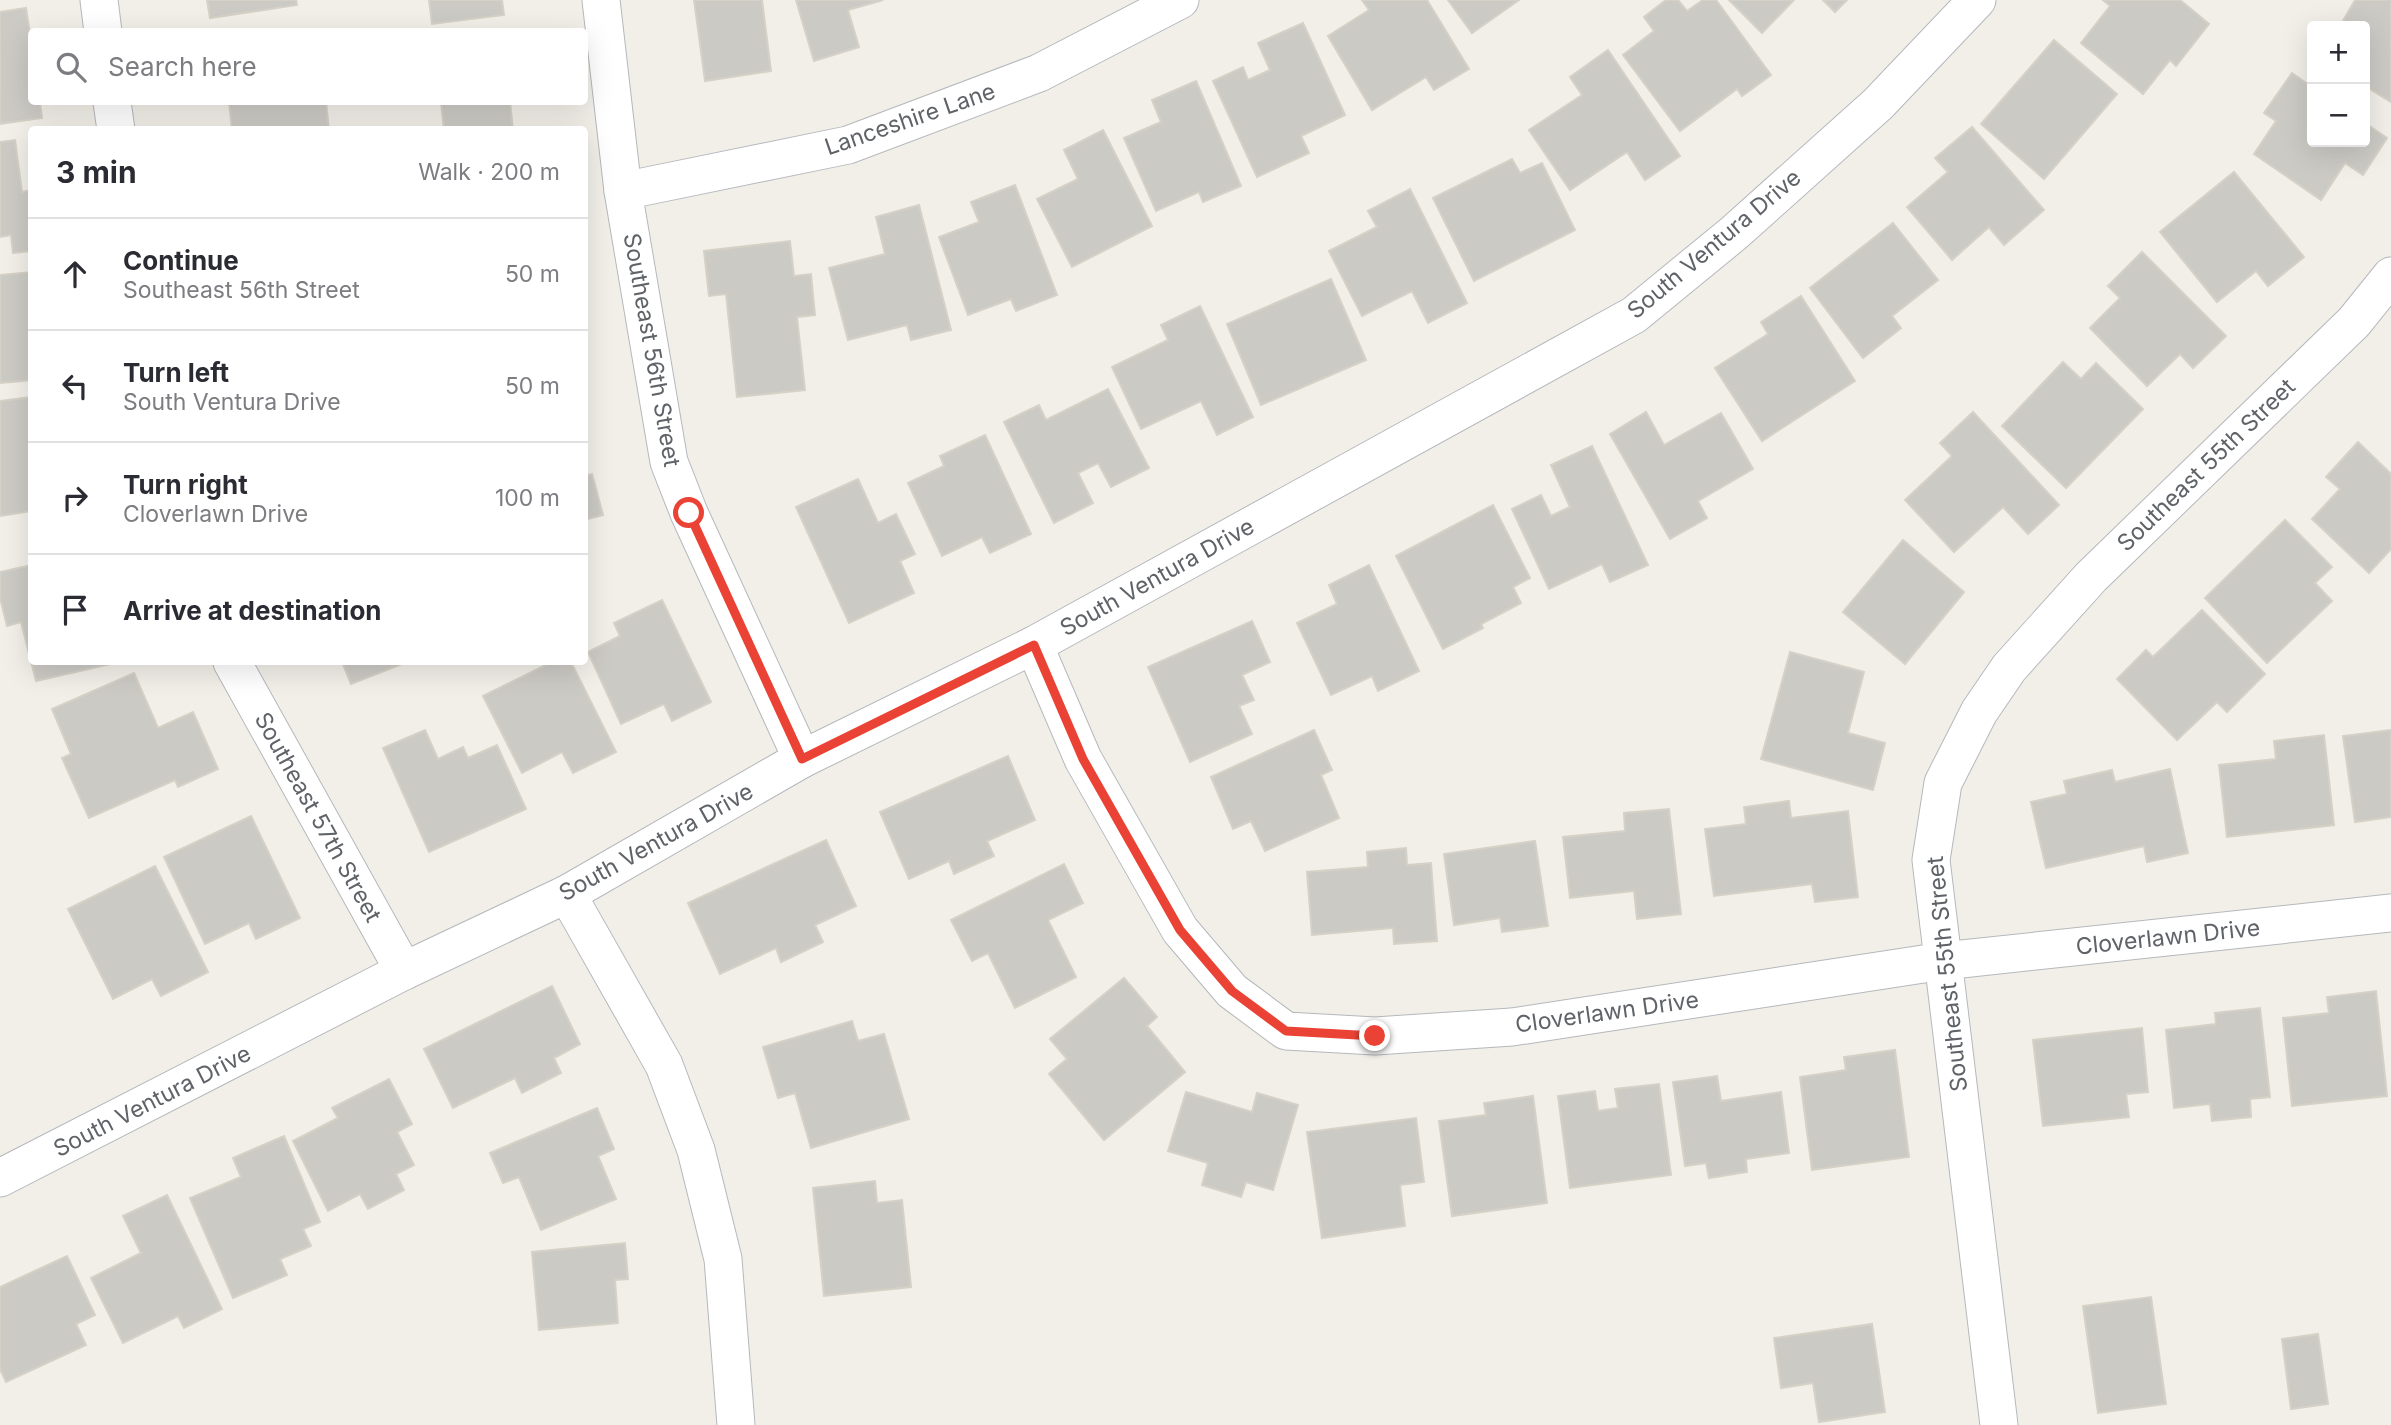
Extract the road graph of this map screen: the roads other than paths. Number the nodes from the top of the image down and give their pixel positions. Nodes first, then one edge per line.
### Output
1 (99, 0) edge
2 (601, 0) edge
3 (1180, 0) edge
4 (1977, 0) edge
5 (102, 28) edge
6 (112, 105) edge
7 (115, 126) edge
8 (623, 191) junction
9 (2391, 276) edge
10 (1034, 645) junction
11 (234, 665) edge
12 (802, 759) junction
13 (567, 894) junction
14 (2391, 913) edge
15 (1943, 961) junction
16 (404, 971) junction
17 (0, 1178) edge
18 (736, 1425) edge
19 (1998, 1425) edge

1 - 5 street
2 - 8 street, Southeast 56th Street
3 - 8 street, Lanceshire Lane
4 - 10 street, South Ventura Drive
6 - 7 street
8 - 12 street, Southeast 56th Street
9 - 15 street, Southeast 55th Street
10 - 12 street, South Ventura Drive
10 - 15 street, Cloverlawn Drive
11 - 16 street, Southeast 57th Street
12 - 13 street, South Ventura Drive
13 - 16 street, South Ventura Drive
13 - 18 street
14 - 15 street, Cloverlawn Drive
15 - 19 street, Southeast 55th Street
16 - 17 street, South Ventura Drive

